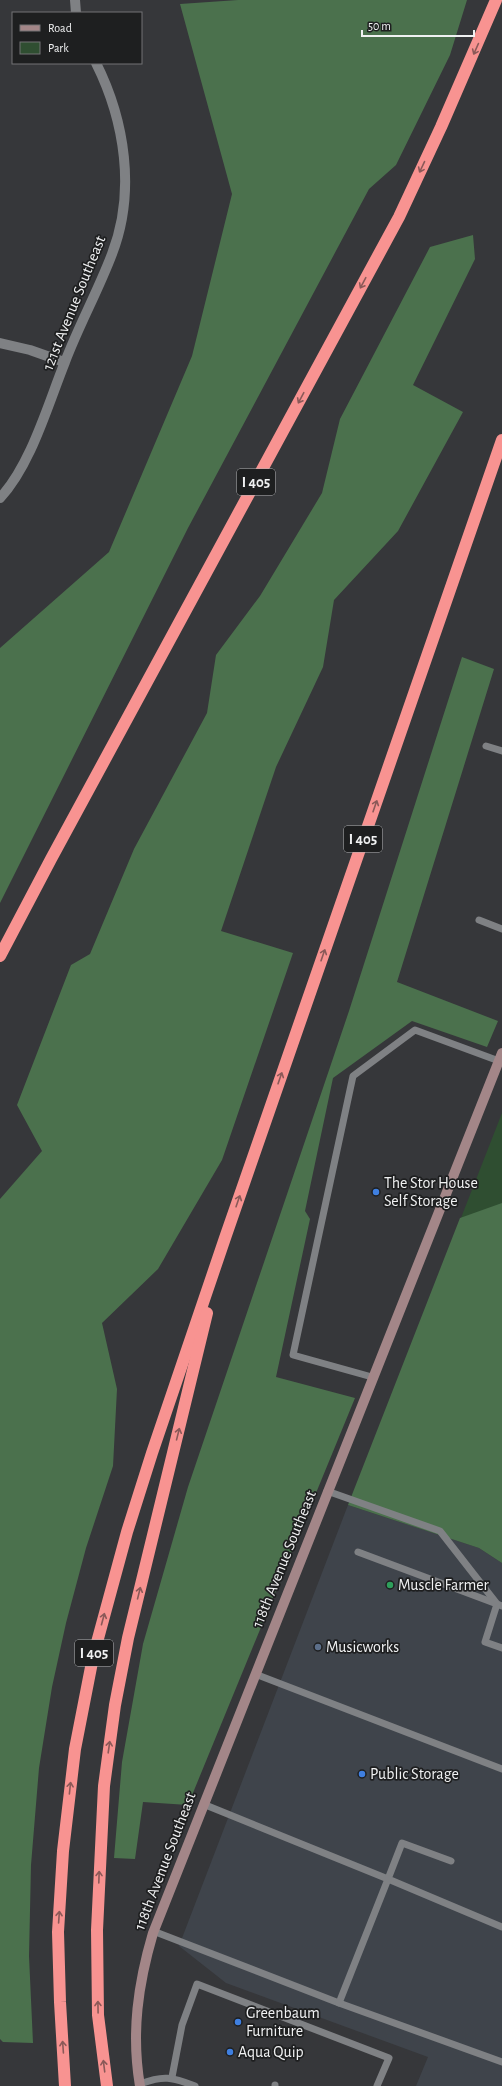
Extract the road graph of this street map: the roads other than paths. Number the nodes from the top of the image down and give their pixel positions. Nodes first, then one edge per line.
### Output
1 (75, 0) edge
2 (496, 0) edge
3 (76, 12) edge
4 (97, 64) edge
5 (0, 343) edge
6 (64, 362) junction
7 (502, 440) edge
8 (0, 498) edge
9 (486, 746) dead end
10 (502, 751) edge
11 (479, 920) dead end
12 (502, 929) edge
13 (0, 956) edge
14 (500, 1057) edge
15 (225, 1238) junction
16 (372, 1377) junction
17 (327, 1491) junction
18 (358, 1552) dead end
19 (500, 1605) edge
20 (502, 1648) edge
21 (254, 1674) junction
22 (502, 1769) edge
23 (203, 1804) junction
24 (451, 1861) dead end
25 (388, 1879) junction
26 (502, 1928) edge
27 (154, 1931) junction
28 (339, 2003) junction
29 (502, 2062) edge
30 (172, 2077) junction
31 (140, 2085) edge
32 (65, 2086) edge
33 (107, 2086) edge
34 (195, 2086) edge
35 (377, 2086) edge

1 - 3 street
2 -> 13 highway, I 405
4 - 6 street, 121st Avenue Southeast
5 - 6 street
6 - 8 street, 121st Avenue Southeast
15 -> 7 highway, I 405
9 - 10 lane
11 - 12 lane
14 - 16 street, 118th Avenue Southeast
14 - 16 lane
32 -> 15 highway, I 405
33 -> 15 highway
16 - 17 street, 118th Avenue Southeast
17 - 19 lane
17 - 21 street, 118th Avenue Southeast
18 - 19 lane
19 - 20 lane
21 - 22 lane
21 - 23 street, 118th Avenue Southeast
23 - 25 lane
23 - 27 street, 118th Avenue Southeast
24 - 25 lane
25 - 26 lane
25 - 28 lane
27 - 28 lane
27 - 31 street, 118th Avenue Southeast
28 - 29 lane
30 - 31 lane
30 - 34 lane
30 - 35 lane

